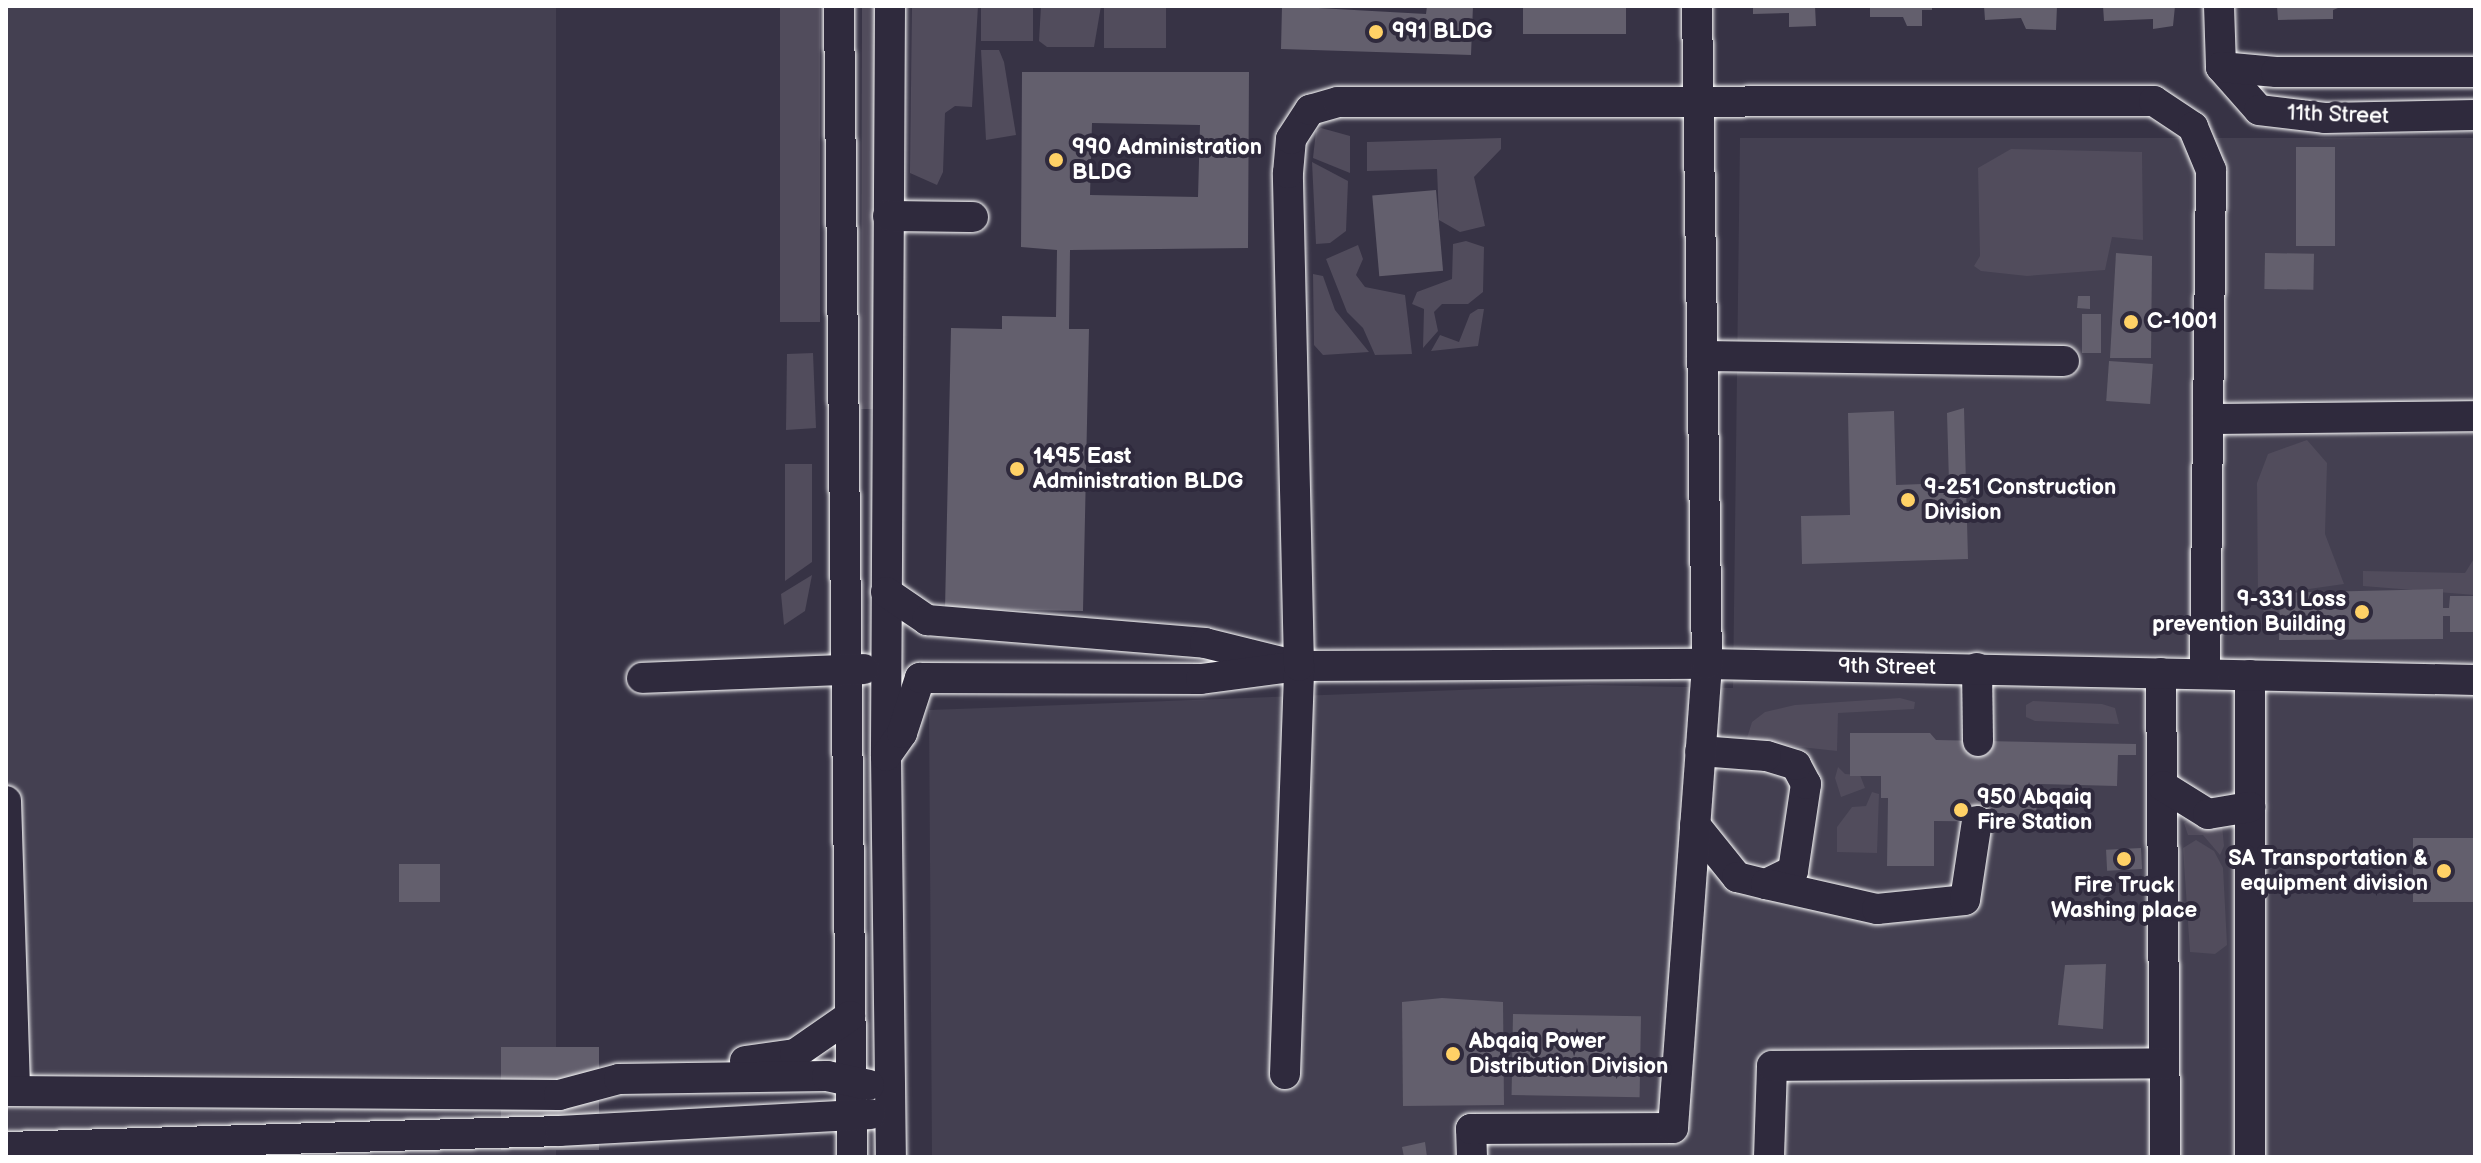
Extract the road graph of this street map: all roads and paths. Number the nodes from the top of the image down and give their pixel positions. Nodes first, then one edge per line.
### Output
1 (839, 6) edge
2 (890, 6) edge
3 (1697, 6) edge
4 (2219, 6) edge
5 (2221, 67) junction
6 (2475, 72) edge
7 (1698, 104) junction
8 (2475, 115) edge
9 (888, 216) junction
10 (973, 217) dead end
11 (1702, 356) junction
12 (2064, 361) dead end
13 (2475, 416) edge
14 (2208, 419) junction
15 (886, 592) junction
16 (1707, 664) junction
17 (1299, 666) junction
18 (886, 668) junction
19 (1977, 668) junction
20 (846, 670) junction
21 (2161, 673) junction
22 (2205, 674) junction
23 (2250, 675) junction
24 (642, 678) dead end
25 (2475, 680) edge
26 (1978, 741) dead end
27 (1700, 751) junction
28 (886, 756) junction
29 (2163, 786) junction
30 (6, 801) edge
31 (2250, 807) junction
32 (1977, 821) dead end
33 (1695, 825) junction
34 (1766, 884) junction
35 (850, 1016) junction
36 (2164, 1063) junction
37 (1285, 1074) dead end
38 (619, 1079) junction
39 (850, 1081) junction
40 (10, 1091) edge
41 (891, 1102) junction
42 (851, 1115) junction
43 (6, 1147) edge
44 (852, 1157) edge
45 (891, 1157) edge
46 (1472, 1157) edge
47 (1769, 1157) edge
48 (2165, 1157) edge
49 (2250, 1157) edge

1 - 20 street
2 - 9 street
3 - 7 street
4 - 5 street
5 - 6 street
5 - 8 street, 11th Street
7 - 11 street
7 - 14 street
7 - 17 street
9 - 10 street
9 - 15 street
11 - 12 street
11 - 16 street
13 - 14 street
14 - 22 street
15 - 17 street
15 - 18 street
16 - 17 street, 9th Street
16 - 19 street, 9th Street
16 - 27 street
17 - 28 street
17 - 37 street
18 - 20 street
18 - 28 street
19 - 21 street, 9th Street
19 - 26 street
20 - 24 street
20 - 35 street
21 - 22 street, 9th Street
21 - 29 street
22 - 23 street, 9th Street
23 - 25 street, 9th Street
23 - 31 street
27 - 33 street
27 - 34 street
28 - 41 street
29 - 31 street
29 - 36 street
30 - 40 street
31 - 49 street
32 - 34 street
33 - 34 street
33 - 46 street
35 - 38 street
35 - 39 street
36 - 47 street
36 - 48 street
38 - 39 street
38 - 40 street
39 - 41 street
39 - 42 street
41 - 42 street
41 - 45 street
42 - 43 street
42 - 44 street

